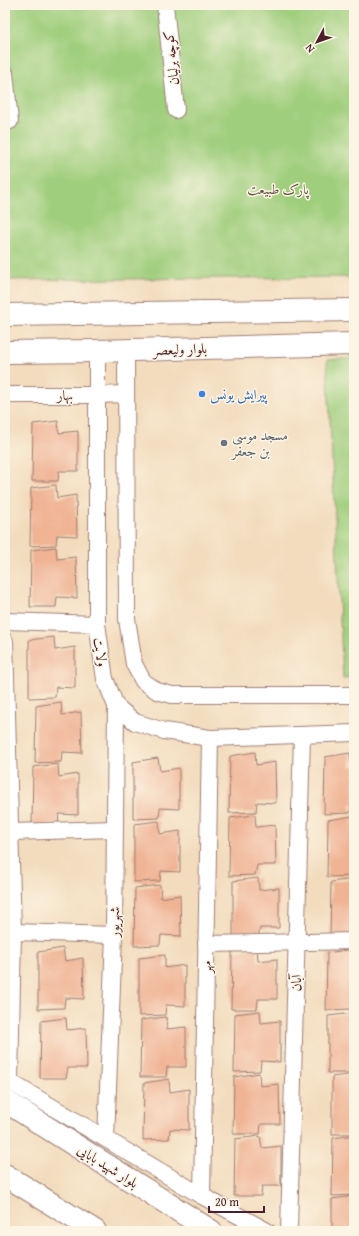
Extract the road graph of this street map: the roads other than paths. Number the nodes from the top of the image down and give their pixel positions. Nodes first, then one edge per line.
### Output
1 (166, 5) edge
2 (5, 73) edge
3 (176, 110) dead end
4 (10, 121) dead end
5 (354, 310) edge
6 (5, 316) edge
7 (354, 344) edge
8 (126, 350) junction
9 (97, 351) junction
10 (5, 352) edge
11 (125, 394) junction
12 (5, 395) edge
13 (97, 395) junction
14 (5, 621) edge
15 (97, 624) junction
16 (5, 641) edge
17 (354, 695) edge
18 (116, 706) junction
19 (354, 733) edge
20 (302, 735) junction
21 (210, 738) junction
22 (115, 829) junction
23 (11, 832) junction
24 (13, 932) junction
25 (114, 935) junction
26 (354, 941) edge
27 (297, 942) junction
28 (206, 944) junction
29 (7, 1087) edge
30 (106, 1139) junction
31 (5, 1175) edge
32 (202, 1196) junction
33 (95, 1231) edge
34 (211, 1231) edge
35 (267, 1231) edge
36 (289, 1231) edge

1 - 3 street, کوچه برلیان
2 - 4 street
5 - 6 main road
7 - 8 main road, بلوار ولیعصر
8 - 9 main road, بلوار ولیعصر
8 - 11 street
9 - 10 main road, بلوار ولیعصر
9 - 13 street, ولایت
11 - 13 street, بهار
11 - 17 street
12 - 13 street, بهار
13 - 15 street, ولایت
14 - 15 street
15 - 18 street, ولایت
16 - 23 street
18 - 21 street, ولایت
18 - 22 street, شهریور
19 - 20 street, ولایت
20 - 21 street, ولایت
20 - 27 street, آبان
21 - 28 street, مهر
22 - 23 street
22 - 25 street, شهریور
23 - 24 street
24 - 25 street
24 - 29 street
25 - 30 street, شهریور
26 - 27 street
27 - 28 street
27 - 36 street, آبان
28 - 32 street, مهر
29 - 30 street
29 - 34 main road, بلوار شهید بابایی
30 - 32 street
31 - 33 main road
32 - 35 street

